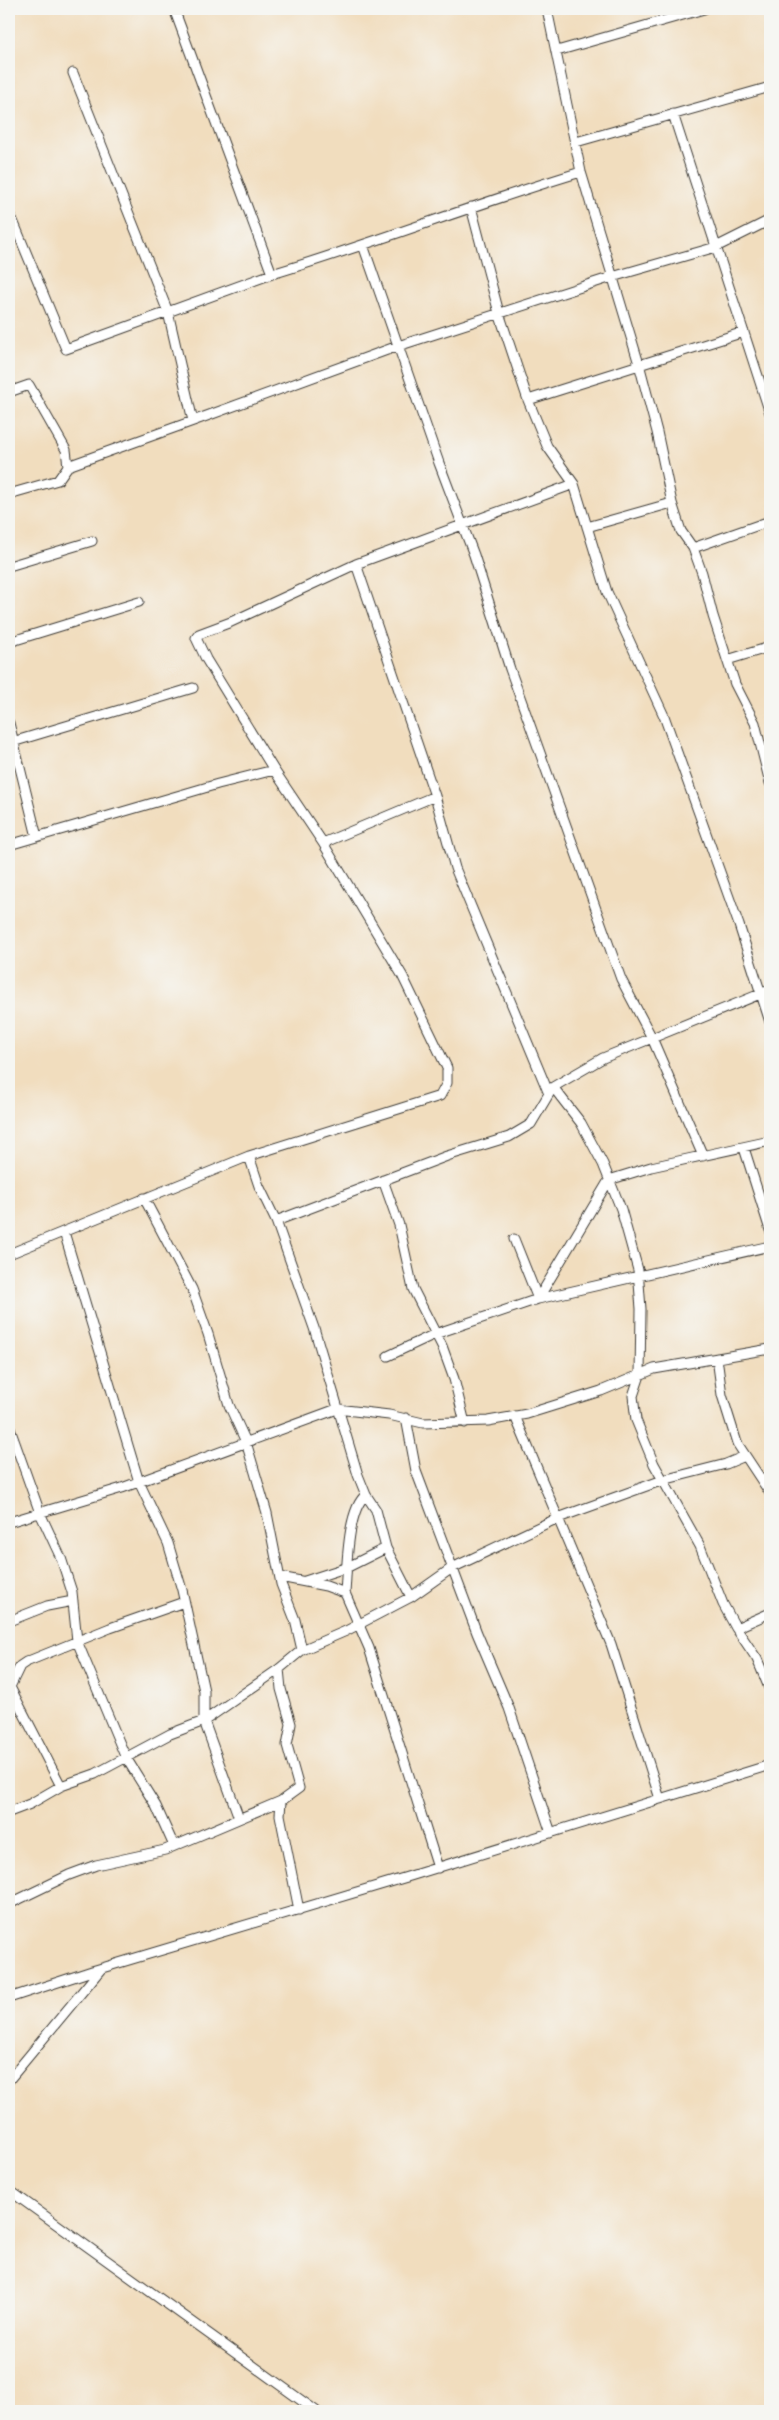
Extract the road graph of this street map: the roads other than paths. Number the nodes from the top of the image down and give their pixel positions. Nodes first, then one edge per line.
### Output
1 (174, 9) edge
2 (547, 9) edge
3 (704, 9) edge
4 (557, 51) junction
5 (73, 74) dead end
6 (770, 87) edge
7 (673, 114) junction
8 (576, 142) junction
9 (582, 172) junction
10 (471, 207) junction
11 (9, 211) edge
12 (770, 220) edge
13 (363, 245) junction
14 (716, 247) junction
15 (272, 274) junction
16 (612, 277) junction
17 (168, 312) junction
18 (499, 314) junction
19 (744, 332) junction
20 (398, 346) junction
21 (639, 364) junction
22 (9, 392) edge
23 (528, 400) junction
24 (770, 413) edge
25 (193, 421) junction
26 (68, 466) junction
27 (574, 484) junction
28 (9, 494) edge
29 (672, 503) junction
30 (770, 521) edge
31 (461, 525) junction
32 (587, 527) junction
33 (92, 541) dead end
34 (693, 548) junction
35 (356, 564) junction
36 (9, 566) edge
37 (139, 602) dead end
38 (9, 642) edge
39 (770, 647) edge
40 (727, 660) junction
41 (193, 688) dead end
42 (9, 723) edge
43 (11, 742) edge
44 (274, 770) junction
45 (770, 783) edge
46 (435, 796) junction
47 (37, 836) junction
48 (323, 843) junction
49 (9, 845) edge
50 (770, 990) edge
51 (760, 995) junction
52 (770, 1022) edge
53 (652, 1038) junction
54 (551, 1090) junction
55 (770, 1141) edge
56 (744, 1148) junction
57 (249, 1156) junction
58 (703, 1156) junction
59 (383, 1180) junction
60 (609, 1180) junction
61 (144, 1198) junction
62 (276, 1221) junction
63 (770, 1230) edge
64 (64, 1232) junction
65 (514, 1239) dead end
66 (770, 1246) edge
67 (9, 1254) edge
68 (639, 1277) junction
69 (538, 1299) junction
70 (435, 1334) junction
71 (770, 1349) edge
72 (388, 1356) dead end
73 (717, 1358) junction
74 (640, 1375) junction
75 (337, 1409) junction
76 (515, 1416) junction
77 (406, 1418) junction
78 (465, 1423) junction
79 (9, 1426) edge
80 (246, 1442) junction
81 (745, 1456) junction
82 (663, 1480) junction
83 (139, 1482) junction
84 (770, 1493) edge
85 (366, 1495) junction
86 (40, 1513) junction
87 (558, 1518) junction
88 (9, 1522) edge
89 (386, 1548) junction
90 (348, 1567) junction
91 (452, 1568) junction
92 (280, 1577) junction
93 (303, 1581) junction
94 (345, 1593) junction
95 (411, 1596) junction
96 (73, 1601) junction
97 (184, 1602) junction
98 (770, 1613) edge
99 (9, 1621) edge
100 (358, 1624) junction
101 (736, 1628) junction
102 (77, 1641) junction
103 (302, 1650) junction
104 (279, 1668) junction
105 (9, 1688) edge
106 (770, 1690) edge
107 (204, 1721) junction
108 (125, 1756) junction
109 (770, 1765) edge
110 (61, 1786) junction
111 (660, 1799) junction
112 (281, 1801) junction
113 (9, 1812) edge
114 (239, 1818) junction
115 (551, 1833) junction
116 (174, 1846) junction
117 (438, 1868) junction
118 (9, 1904) edge
119 (298, 1910) junction
120 (102, 1968) junction
121 (9, 1998) edge
122 (9, 2080) edge
123 (9, 2190) edge
124 (316, 2411) edge

1 - 15 street
2 - 4 street
3 - 4 street
4 - 8 street
5 - 17 street
6 - 7 street
7 - 8 street
7 - 14 street
8 - 9 street
9 - 10 street
9 - 16 street
10 - 13 street
10 - 18 street
11 - 17 street
12 - 14 street
13 - 15 street
13 - 20 street
14 - 16 street
14 - 19 street
15 - 17 street
16 - 18 street
16 - 21 street
17 - 25 street
18 - 20 street
18 - 23 street
19 - 21 street
19 - 24 street
20 - 25 street
20 - 31 street
21 - 23 street
21 - 29 street
22 - 26 street
23 - 27 street
25 - 26 street
26 - 28 street
27 - 31 street
27 - 32 street
29 - 32 street
29 - 34 street
30 - 34 street
31 - 35 street
31 - 53 street
32 - 51 street
33 - 36 street
34 - 40 street
35 - 44 street
35 - 46 street
37 - 38 street
39 - 40 street
40 - 45 street
41 - 43 street
42 - 43 street
43 - 47 street
44 - 47 street
44 - 48 street
46 - 48 street
46 - 54 street
47 - 49 street
48 - 57 street
50 - 51 street
51 - 52 street
51 - 53 street
53 - 54 street
53 - 58 street
54 - 59 street
54 - 60 street
55 - 56 street
56 - 58 street
56 - 63 street
57 - 61 street
57 - 62 street
58 - 60 street
59 - 62 street
59 - 70 street
60 - 68 street
60 - 69 street
61 - 64 street
61 - 80 street
62 - 75 street
64 - 67 street
64 - 83 street
65 - 69 street
66 - 68 street
68 - 69 street
68 - 74 street
69 - 70 street
70 - 72 street
70 - 78 street
71 - 73 street
73 - 74 street
73 - 81 street
74 - 76 street
74 - 82 street
75 - 77 street
75 - 80 street
75 - 85 street
76 - 78 street
76 - 87 street
77 - 78 street
77 - 91 street
79 - 86 street
80 - 83 street
80 - 92 street
81 - 82 street
81 - 84 street
82 - 87 street
82 - 101 street
83 - 86 street
83 - 97 street
85 - 89 street
85 - 90 street
86 - 88 street
86 - 96 street
87 - 91 street
87 - 111 street
89 - 90 street
89 - 95 street
90 - 93 street
90 - 94 street
91 - 95 street
91 - 115 street
92 - 93 street
92 - 103 street
93 - 94 street
94 - 100 street
95 - 100 street
96 - 99 street
96 - 102 street
97 - 102 street
97 - 107 street
98 - 101 street
100 - 103 street
100 - 117 street
101 - 106 street
102 - 105 street
102 - 108 street
103 - 104 street
104 - 107 street
104 - 112 street
105 - 110 street
107 - 108 street
107 - 114 street
108 - 110 street
108 - 116 street
109 - 111 street
110 - 113 street
111 - 115 street
112 - 114 street
112 - 119 street
114 - 116 street
115 - 117 street
116 - 118 street
117 - 119 street
119 - 120 street
120 - 121 street
120 - 122 street
123 - 124 street

